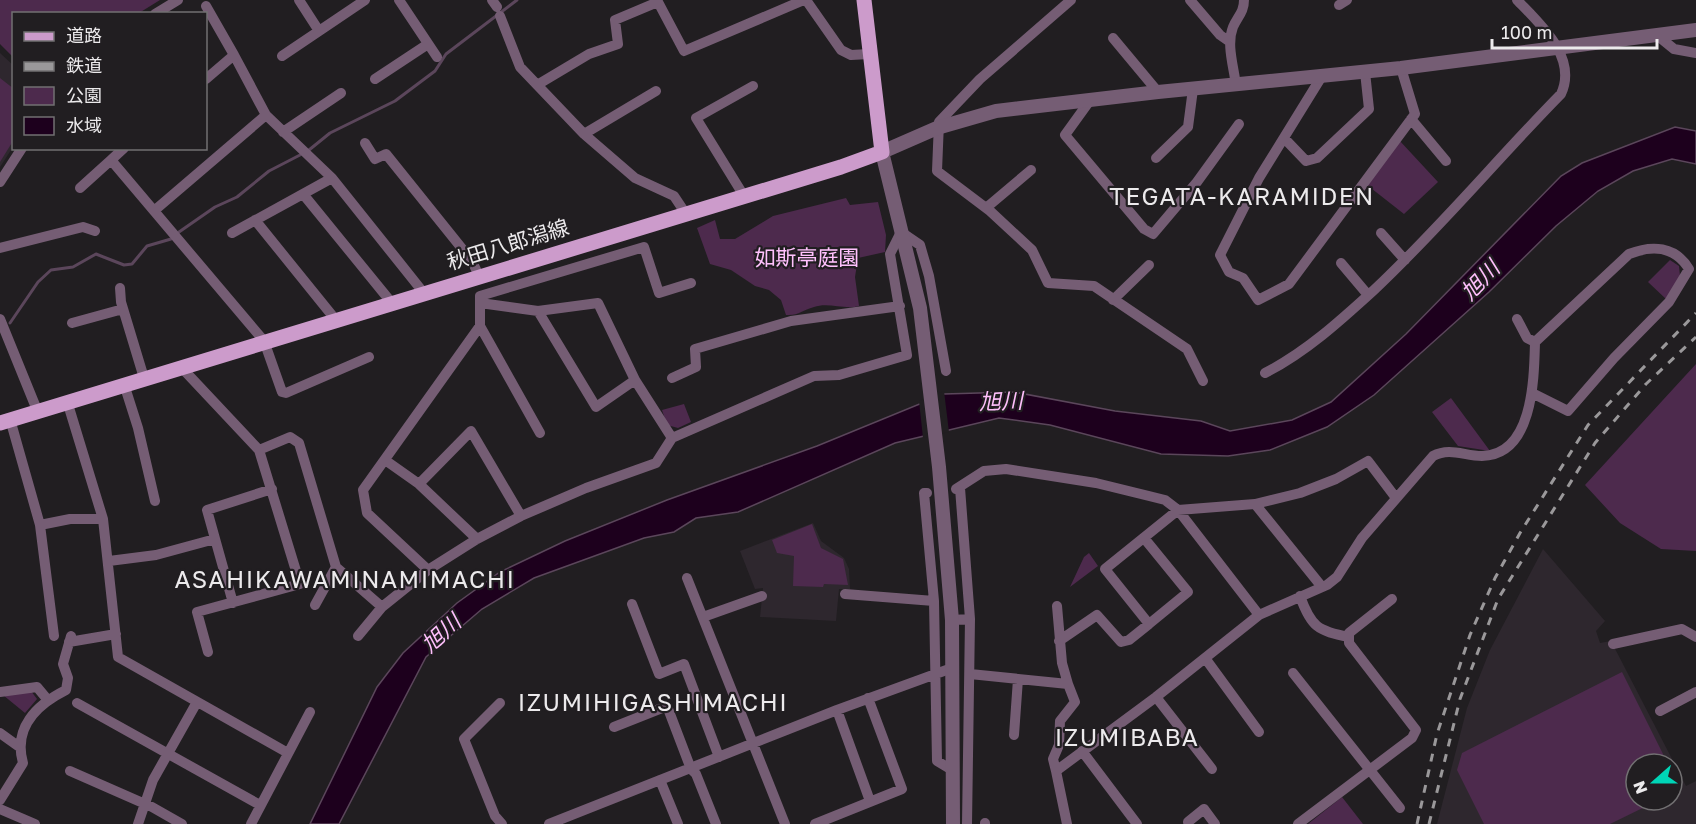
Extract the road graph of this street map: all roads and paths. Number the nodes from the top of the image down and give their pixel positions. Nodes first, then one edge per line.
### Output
1 (177, 0) edge
2 (299, 0) edge
3 (365, 0) edge
4 (399, 0) edge
5 (805, 0) edge
6 (864, 0) edge
7 (1071, 0) edge
8 (1190, 0) edge
9 (1244, 0) edge
10 (1517, 0) edge
11 (661, 1) edge
12 (206, 6) dead end
13 (496, 8) edge
14 (158, 12) edge
15 (1696, 30) edge
16 (319, 31) junction
17 (1658, 36) junction
18 (1113, 38) dead end
19 (1230, 42) junction
20 (428, 44) junction
21 (1559, 48) junction
22 (1696, 53) edge
23 (869, 54) junction
24 (234, 55) junction
25 (282, 56) dead end
26 (437, 57) dead end
27 (1401, 68) junction
28 (1365, 72) junction
29 (1322, 76) junction
30 (207, 78) edge
31 (375, 79) dead end
32 (537, 86) junction
33 (753, 86) dead end
34 (1236, 86) junction
35 (1193, 89) junction
36 (656, 92) dead end
37 (1158, 92) junction
38 (341, 93) dead end
39 (1091, 99) junction
40 (266, 115) junction
41 (1411, 119) junction
42 (1239, 124) dead end
43 (937, 128) junction
44 (283, 132) junction
45 (584, 134) junction
46 (1284, 138) junction
47 (365, 143) dead end
48 (21, 150) edge
49 (122, 150) edge
50 (882, 152) junction
51 (1156, 158) dead end
52 (111, 160) junction
53 (1446, 161) dead end
54 (1031, 170) dead end
55 (332, 178) junction
56 (0, 182) edge
57 (80, 188) dead end
58 (303, 194) junction
59 (744, 196) junction
60 (986, 208) junction
61 (155, 210) junction
62 (686, 214) junction
63 (255, 220) junction
64 (96, 231) dead end
65 (901, 232) junction
66 (232, 233) dead end
67 (1381, 233) dead end
68 (0, 248) edge
69 (1405, 260) junction
70 (530, 262) junction
71 (1341, 263) dead end
72 (1149, 265) dead end
73 (479, 276) junction
74 (534, 280) junction
75 (692, 283) dead end
76 (120, 288) dead end
77 (423, 292) junction
78 (1368, 295) junction
79 (1113, 300) junction
80 (391, 302) junction
81 (480, 303) junction
82 (900, 306) junction
83 (123, 309) junction
84 (538, 311) junction
85 (0, 319) edge
86 (335, 319) junction
87 (1517, 319) dead end
88 (72, 323) dead end
89 (480, 326) junction
90 (264, 341) junction
91 (1535, 342) junction
92 (369, 357) dead end
93 (180, 367) junction
94 (946, 371) dead end
95 (1265, 373) dead end
96 (144, 378) junction
97 (672, 378) dead end
98 (635, 380) junction
99 (1203, 381) dead end
100 (124, 384) junction
101 (1532, 393) junction
102 (67, 401) junction
103 (37, 410) junction
104 (5, 421) edge
105 (540, 433) dead end
106 (672, 438) junction
107 (260, 450) junction
108 (385, 460) junction
109 (419, 484) junction
110 (272, 489) junction
111 (927, 493) dead end
112 (1396, 498) junction
113 (155, 501) dead end
114 (1255, 504) junction
115 (1178, 510) junction
116 (522, 516) junction
117 (103, 519) junction
118 (40, 525) junction
119 (1144, 538) junction
120 (215, 539) junction
121 (477, 539) junction
122 (109, 561) junction
123 (336, 567) junction
124 (428, 570) junction
125 (687, 578) dead end
126 (1322, 587) junction
127 (845, 594) dead end
128 (762, 596) dead end
129 (1300, 596) junction
130 (1392, 599) dead end
131 (934, 601) junction
132 (233, 603) junction
133 (632, 604) dead end
134 (315, 605) dead end
135 (1057, 606) dead end
136 (382, 607) junction
137 (1259, 615) junction
138 (703, 618) junction
139 (970, 619) junction
140 (952, 620) junction
141 (1149, 624) junction
142 (116, 634) junction
143 (54, 636) dead end
144 (358, 636) dead end
145 (1349, 637) junction
146 (1696, 637) edge
147 (1059, 641) junction
148 (1613, 644) dead end
149 (208, 651) dead end
150 (1205, 658) junction
151 (952, 668) junction
152 (936, 672) junction
153 (1293, 673) dead end
154 (970, 674) junction
155 (1018, 679) junction
156 (1068, 684) junction
157 (0, 692) edge
158 (1696, 692) edge
159 (1156, 697) junction
160 (868, 698) junction
161 (48, 699) junction
162 (77, 702) dead end
163 (197, 702) junction
164 (500, 703) dead end
165 (837, 710) junction
166 (1660, 711) dead end
167 (310, 712) dead end
168 (614, 727) dead end
169 (1259, 732) dead end
170 (0, 733) edge
171 (1014, 735) dead end
172 (752, 744) junction
173 (18, 746) junction
174 (1082, 751) junction
175 (169, 753) junction
176 (288, 753) junction
177 (720, 757) junction
178 (691, 769) junction
179 (1212, 769) dead end
180 (952, 770) junction
181 (70, 771) dead end
182 (1056, 771) junction
183 (1370, 771) junction
184 (660, 780) junction
185 (0, 800) edge
186 (870, 801) junction
187 (146, 804) junction
188 (260, 805) junction
189 (1400, 808) dead end
190 (0, 809) edge
191 (1188, 822) dead end
192 (35, 824) edge
193 (138, 824) edge
194 (182, 824) edge
195 (251, 824) edge
196 (502, 824) edge
197 (549, 824) edge
198 (678, 824) edge
199 (716, 824) edge
200 (785, 824) edge
201 (815, 824) edge
202 (953, 824) edge
203 (967, 824) edge
204 (1067, 824) edge
205 (1137, 824) edge
206 (1215, 824) edge
207 (1298, 824) edge

1 - 14 street
2 - 16 street
3 - 16 street
4 - 20 street
5 - 11 street
5 - 23 street
6 - 23 main road
7 - 43 street
8 - 19 street
9 - 19 street
10 - 21 street
11 - 32 street
12 - 24 street
13 - 32 street
15 - 17 street
16 - 25 street
17 - 21 street
17 - 22 street
18 - 37 street
19 - 34 street
20 - 26 street
20 - 31 street
21 - 27 street
21 - 69 street
23 - 50 main road
24 - 30 street
24 - 40 street
27 - 28 street
27 - 41 street
28 - 29 street
28 - 46 street
29 - 34 street
29 - 46 street
32 - 45 street
33 - 59 street
34 - 35 street
35 - 37 street
35 - 51 street
36 - 45 street
37 - 39 street
38 - 44 street
39 - 42 street
39 - 43 street
40 - 44 street
40 - 61 street
41 - 46 street
41 - 53 street
43 - 50 street
43 - 60 street
44 - 55 street
45 - 62 street
47 - 73 street
48 - 56 street
49 - 52 street
50 - 59 main road, 秋田八郎潟線
50 - 65 street
52 - 57 street
52 - 61 street
54 - 60 street
55 - 58 street
55 - 77 street
58 - 63 street
58 - 80 street
59 - 62 main road, 秋田八郎潟線
60 - 79 street
61 - 90 street
62 - 70 main road, 秋田八郎潟線
63 - 66 street
63 - 86 street
64 - 68 street
65 - 82 street
65 - 94 street
65 - 140 street
67 - 69 street
69 - 78 street
70 - 73 main road, 秋田八郎潟線
70 - 74 street
71 - 78 street
72 - 79 street
73 - 77 main road, 秋田八郎潟線
74 - 75 street
74 - 81 street
76 - 83 street
77 - 80 main road, 秋田八郎潟線
78 - 95 street
79 - 99 street
80 - 86 main road, 秋田八郎潟線
81 - 84 street
81 - 89 street
82 - 97 street
82 - 106 street
83 - 88 street
83 - 96 street
84 - 98 street
84 - 98 street
85 - 103 street
86 - 90 main road, 秋田八郎潟線
87 - 91 street
89 - 105 street
89 - 108 street
90 - 92 street
90 - 93 main road, 秋田八郎潟線
91 - 101 street
91 - 101 street
93 - 96 main road, 秋田八郎潟線
93 - 107 street
96 - 100 main road, 秋田八郎潟線
98 - 106 street
100 - 102 main road, 秋田八郎潟線
100 - 113 street
101 - 112 street
102 - 103 main road, 秋田八郎潟線
102 - 117 street
103 - 104 main road, 秋田八郎潟線
104 - 118 street
106 - 116 street
107 - 110 street
107 - 123 street
108 - 109 street
108 - 124 street
109 - 116 street
109 - 121 street
110 - 120 street
110 - 132 street
111 - 131 street
112 - 114 street
112 - 126 street
114 - 115 street
114 - 126 street
115 - 119 street
115 - 137 street
115 - 139 street
116 - 121 street
117 - 118 street
117 - 122 street
118 - 143 street
119 - 141 street
119 - 141 street
120 - 122 street
120 - 132 street
121 - 124 street
122 - 142 street
123 - 134 street
123 - 136 street
124 - 136 street
125 - 138 street
126 - 129 street
127 - 131 street
128 - 138 street
129 - 137 street
129 - 145 street
130 - 145 street
131 - 152 street
132 - 149 street
133 - 177 street
135 - 147 street
136 - 144 street
137 - 150 street
138 - 172 street
139 - 140 street
139 - 154 street
140 - 151 street
141 - 147 street
142 - 161 street
142 - 163 street
145 - 183 street
146 - 148 street
147 - 156 street
150 - 159 street
150 - 169 street
151 - 152 street
151 - 180 street
152 - 160 street
152 - 180 street
153 - 183 street
154 - 155 street
154 - 203 street
155 - 156 street
155 - 171 street
156 - 182 street
157 - 161 street
158 - 166 street
159 - 174 street
159 - 179 street
160 - 165 street
160 - 186 street
161 - 173 street
162 - 175 street
163 - 175 street
163 - 176 street
164 - 196 street
165 - 172 street
165 - 186 street
167 - 176 street
168 - 178 street
170 - 173 street
172 - 177 street
172 - 200 street
173 - 185 street
174 - 182 street
174 - 205 street
175 - 187 street
175 - 188 street
176 - 188 street
177 - 178 street
178 - 184 street
178 - 199 street
180 - 202 street
181 - 187 street
182 - 204 street
183 - 189 street
183 - 207 street
184 - 197 street
184 - 198 street
186 - 201 street
187 - 193 street
187 - 194 street
188 - 195 street
190 - 192 street
191 - 206 street

